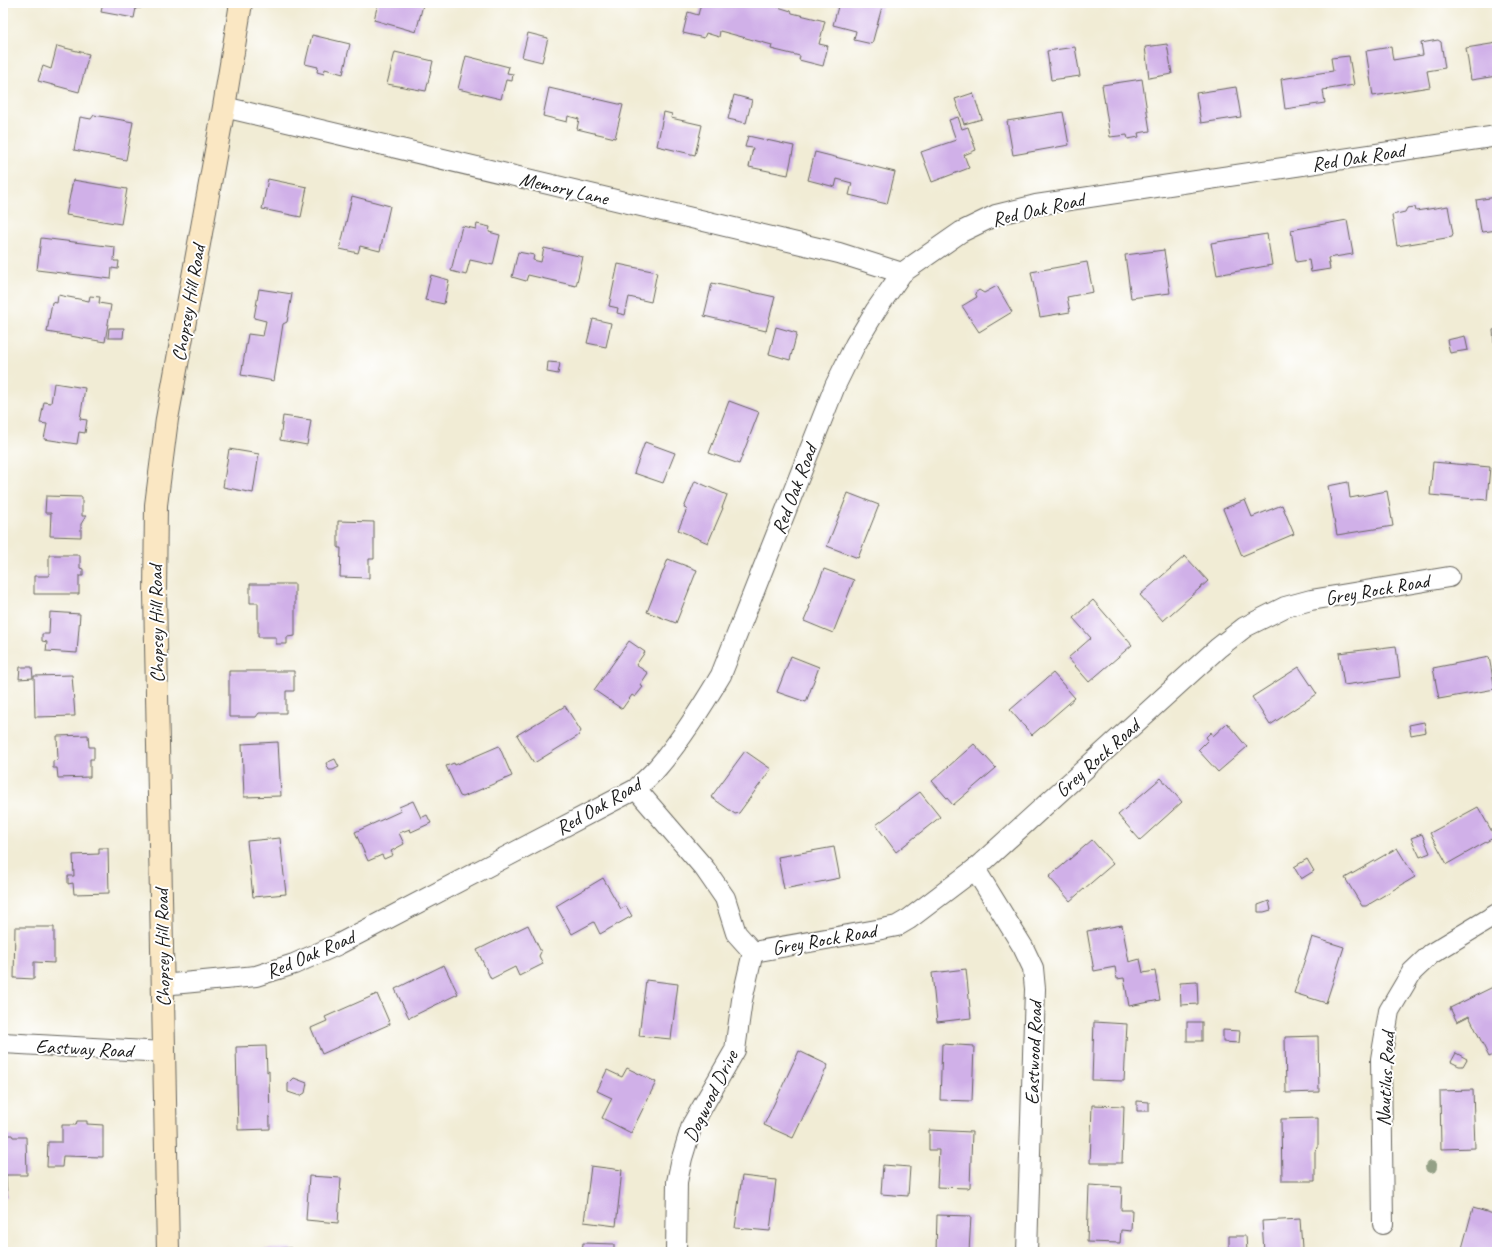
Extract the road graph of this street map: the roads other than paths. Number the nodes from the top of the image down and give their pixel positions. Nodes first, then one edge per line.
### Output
1 (241, 3) edge
2 (224, 107) junction
3 (1497, 136) edge
4 (902, 273) junction
5 (1449, 577) dead end
6 (636, 789) junction
7 (975, 869) junction
8 (1497, 914) edge
9 (752, 952) junction
10 (162, 985) junction
11 (3, 1043) edge
12 (164, 1052) junction
13 (1383, 1224) dead end
14 (168, 1252) edge
15 (676, 1252) edge
16 (1026, 1252) edge

1 - 2 street, Chopsey Hill Road
2 - 4 street, Memory Lane
2 - 10 street, Chopsey Hill Road
3 - 4 street, Red Oak Road
4 - 6 street, Red Oak Road
5 - 7 street, Grey Rock Road
6 - 9 street
6 - 10 street, Red Oak Road
7 - 9 street, Grey Rock Road
7 - 16 street, Eastwood Road
8 - 13 street, Nautilus Road
9 - 15 street, Dogwood Drive
10 - 12 street, Chopsey Hill Road
11 - 12 street, Eastway Road
12 - 14 street, Chopsey Hill Road

